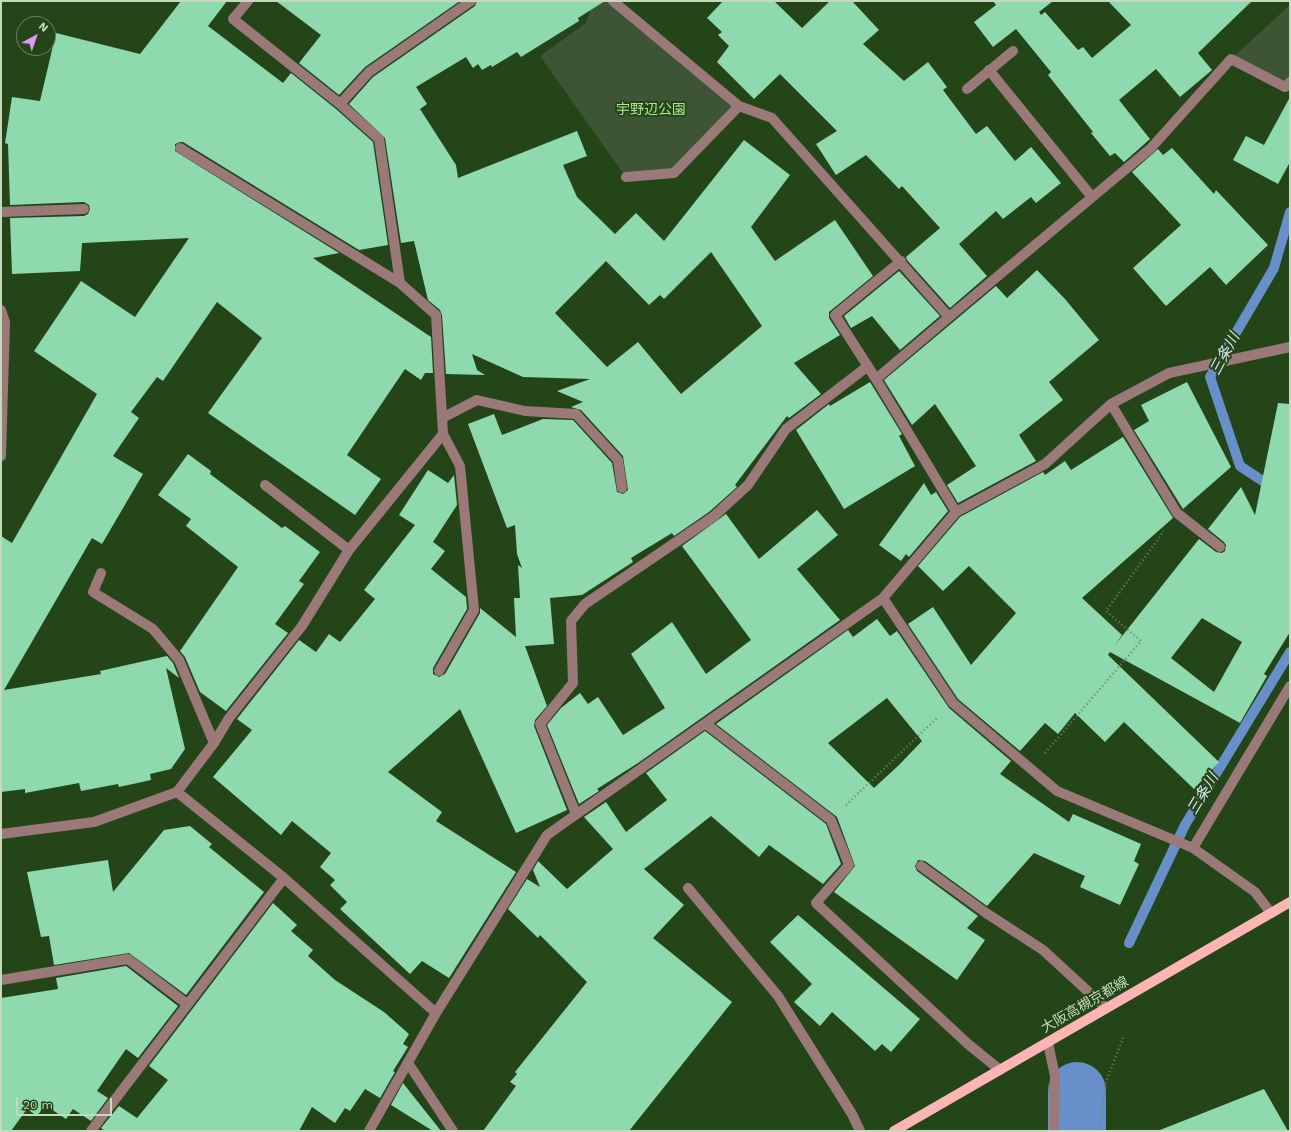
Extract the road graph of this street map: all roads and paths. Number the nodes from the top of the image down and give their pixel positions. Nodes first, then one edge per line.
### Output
1 (248, 1) edge
2 (472, 1) edge
3 (613, 1) edge
4 (1013, 51) dead end
5 (989, 70) junction
6 (1290, 82) edge
7 (967, 89) dead end
8 (340, 104) junction
9 (739, 106) junction
10 (180, 148) dead end
11 (626, 177) dead end
12 (1092, 197) junction
13 (84, 209) dead end
14 (1, 212) edge
15 (901, 261) junction
16 (400, 283) junction
17 (1, 310) edge
18 (949, 317) junction
19 (1290, 347) edge
20 (868, 366) junction
21 (876, 380) junction
22 (1112, 404) junction
23 (442, 418) junction
24 (443, 434) junction
25 (1, 456) edge
26 (265, 485) dead end
27 (622, 488) dead end
28 (956, 512) junction
29 (1177, 513) junction
30 (1220, 547) dead end
31 (349, 550) junction
32 (101, 573) dead end
33 (883, 598) junction
34 (439, 671) dead end
35 (1290, 686) edge
36 (953, 703) junction
37 (706, 724) junction
38 (214, 744) junction
39 (1032, 769) junction
40 (178, 792) junction
41 (576, 814) junction
42 (831, 820) junction
43 (1, 834) edge
44 (1194, 848) junction
45 (921, 866) dead end
46 (284, 878) junction
47 (688, 888) dead end
48 (1290, 902) edge
49 (1272, 913) junction
50 (1, 980) edge
51 (187, 1004) junction
52 (1106, 1008) junction
53 (436, 1013) junction
54 (1124, 1036) dead end
55 (1048, 1043) junction
56 (408, 1064) junction
57 (1000, 1070) junction
58 (91, 1131) edge
59 (368, 1131) edge
60 (453, 1131) edge
61 (860, 1131) edge
62 (894, 1131) edge
63 (1054, 1131) edge
64 (1100, 1131) edge

1 - 8 street
2 - 8 street
3 - 9 street
4 - 5 street
5 - 7 street
5 - 12 street
6 - 12 street
8 - 16 street
9 - 11 street
9 - 15 street
10 - 16 street
12 - 18 street
13 - 14 street
15 - 18 street
15 - 20 street
16 - 23 street
17 - 25 street
18 - 21 street
19 - 22 street
20 - 21 street
20 - 41 street
21 - 28 street
22 - 28 street
22 - 29 street
23 - 24 street
23 - 27 street
24 - 31 street
24 - 34 street
26 - 31 street
28 - 33 street
29 - 30 street
29 - 39 path
31 - 38 street
32 - 38 street
33 - 36 street
33 - 37 street
35 - 44 street
36 - 39 street
36 - 42 path
37 - 41 street
37 - 42 street
38 - 40 street
39 - 44 street
40 - 43 street
40 - 46 street
41 - 53 street
42 - 57 street
44 - 49 street
45 - 52 street
46 - 51 street
46 - 53 street
47 - 61 street
48 - 49 main road, 大阪高槻京都線
49 - 52 main road, 大阪高槻京都線
50 - 51 street
51 - 58 street
52 - 55 main road, 大阪高槻京都線
53 - 56 street
54 - 64 path
55 - 57 main road, 大阪高槻京都線
55 - 63 street
56 - 59 street
56 - 60 street
57 - 62 main road, 大阪高槻京都線

